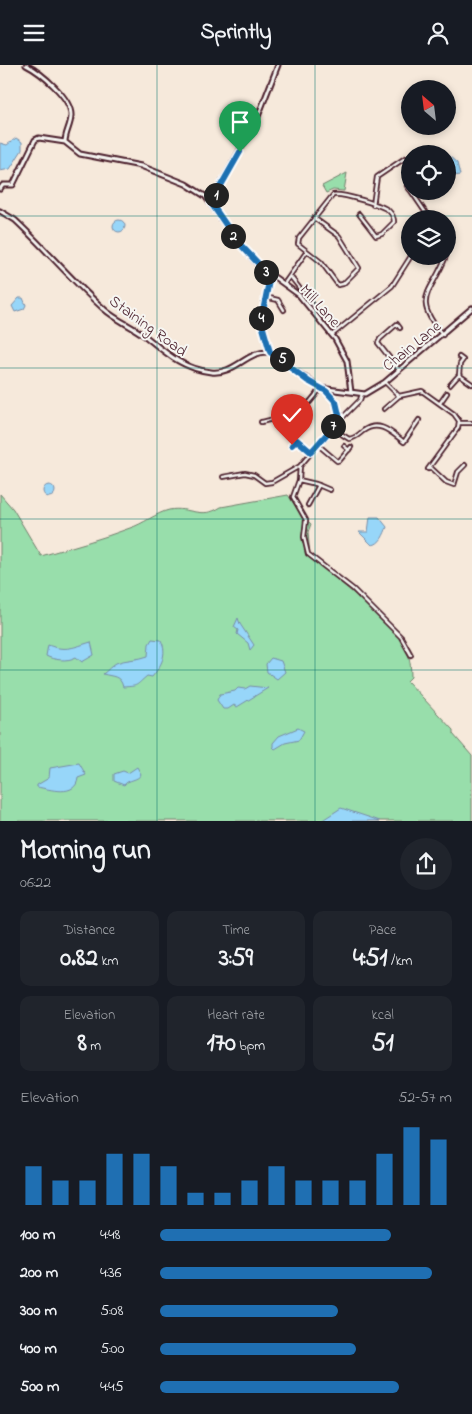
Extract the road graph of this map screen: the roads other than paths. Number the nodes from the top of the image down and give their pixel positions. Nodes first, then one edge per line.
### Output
1 (26, 65) edge
2 (278, 65) edge
3 (65, 143) junction
4 (398, 157) dead end
5 (400, 161) joint
6 (0, 189) edge
7 (211, 203) junction
8 (373, 205) junction
9 (0, 211) edge
10 (358, 214) dead end
11 (366, 215) dead end
12 (314, 218) junction
13 (361, 218) junction
14 (306, 251) junction
15 (405, 265) edge
16 (442, 265) edge
17 (270, 276) junction
18 (290, 276) junction
19 (284, 284) junction
20 (265, 297) junction
21 (321, 305) dead end
22 (472, 308) edge
23 (316, 309) junction
24 (284, 310) dead end
25 (319, 313) dead end
26 (400, 328) dead end
27 (332, 335) junction
28 (443, 335) junction
29 (270, 352) junction
30 (458, 357) dead end
31 (399, 370) junction
32 (459, 375) junction
33 (385, 382) junction
34 (472, 384) edge
35 (450, 385) dead end
36 (320, 388) junction
37 (326, 391) junction
38 (351, 392) junction
39 (447, 393) dead end
40 (362, 394) junction
41 (399, 396) junction
42 (439, 402) junction
43 (288, 405) dead end
44 (434, 407) dead end
45 (384, 409) dead end
46 (294, 414) junction
47 (340, 419) junction
48 (472, 419) edge
49 (419, 420) dead end
50 (260, 422) dead end
51 (459, 423) junction
52 (471, 423) edge
53 (332, 428) junction
54 (292, 436) dead end
55 (297, 440) junction
56 (404, 442) junction
57 (292, 445) dead end
58 (317, 445) junction
59 (402, 445) dead end
60 (344, 446) dead end
61 (311, 452) junction
62 (465, 465) dead end
63 (300, 466) junction
64 (222, 477) dead end
65 (298, 480) junction
66 (319, 485) junction
67 (330, 490) dead end
68 (308, 505) dead end
69 (411, 655) dead end

1 - 3 street
2 - 7 street
3 - 6 street
3 - 7 street, Mill Lane
4 - 5 street
5 - 8 street
7 - 17 street, Mill Lane
8 - 12 street
8 - 13 street
9 - 29 street, Staining Road
10 - 13 street
11 - 13 street
12 - 14 street
12 - 14 street
14 - 18 street
15 - 27 street
16 - 28 street
17 - 19 street, Mill Lane
17 - 20 street
18 - 19 street
18 - 23 street
19 - 27 street, Mill Lane
20 - 24 street
20 - 29 street
21 - 23 street
22 - 28 street, Chain Lane
23 - 25 street
26 - 31 street
27 - 38 street, Mill Lane
28 - 31 street, Chain Lane
29 - 36 street
30 - 32 street
31 - 33 street, Chain Lane
32 - 34 street
32 - 35 street
33 - 40 street, Chain Lane
33 - 41 street
36 - 37 street
36 - 46 street
37 - 38 street
37 - 47 street
38 - 40 street
39 - 42 street
40 - 47 street
41 - 42 street
41 - 45 street
42 - 44 street
42 - 51 street
43 - 46 street
46 - 50 street
47 - 53 street
48 - 52 street
49 - 56 street
51 - 52 street
51 - 62 street
53 - 56 street
53 - 58 street
54 - 55 street
55 - 57 street
55 - 61 street
56 - 59 street
58 - 60 street
58 - 61 street
61 - 63 street
63 - 64 street
63 - 65 street
65 - 66 street
65 - 69 street
66 - 67 street
66 - 68 street

